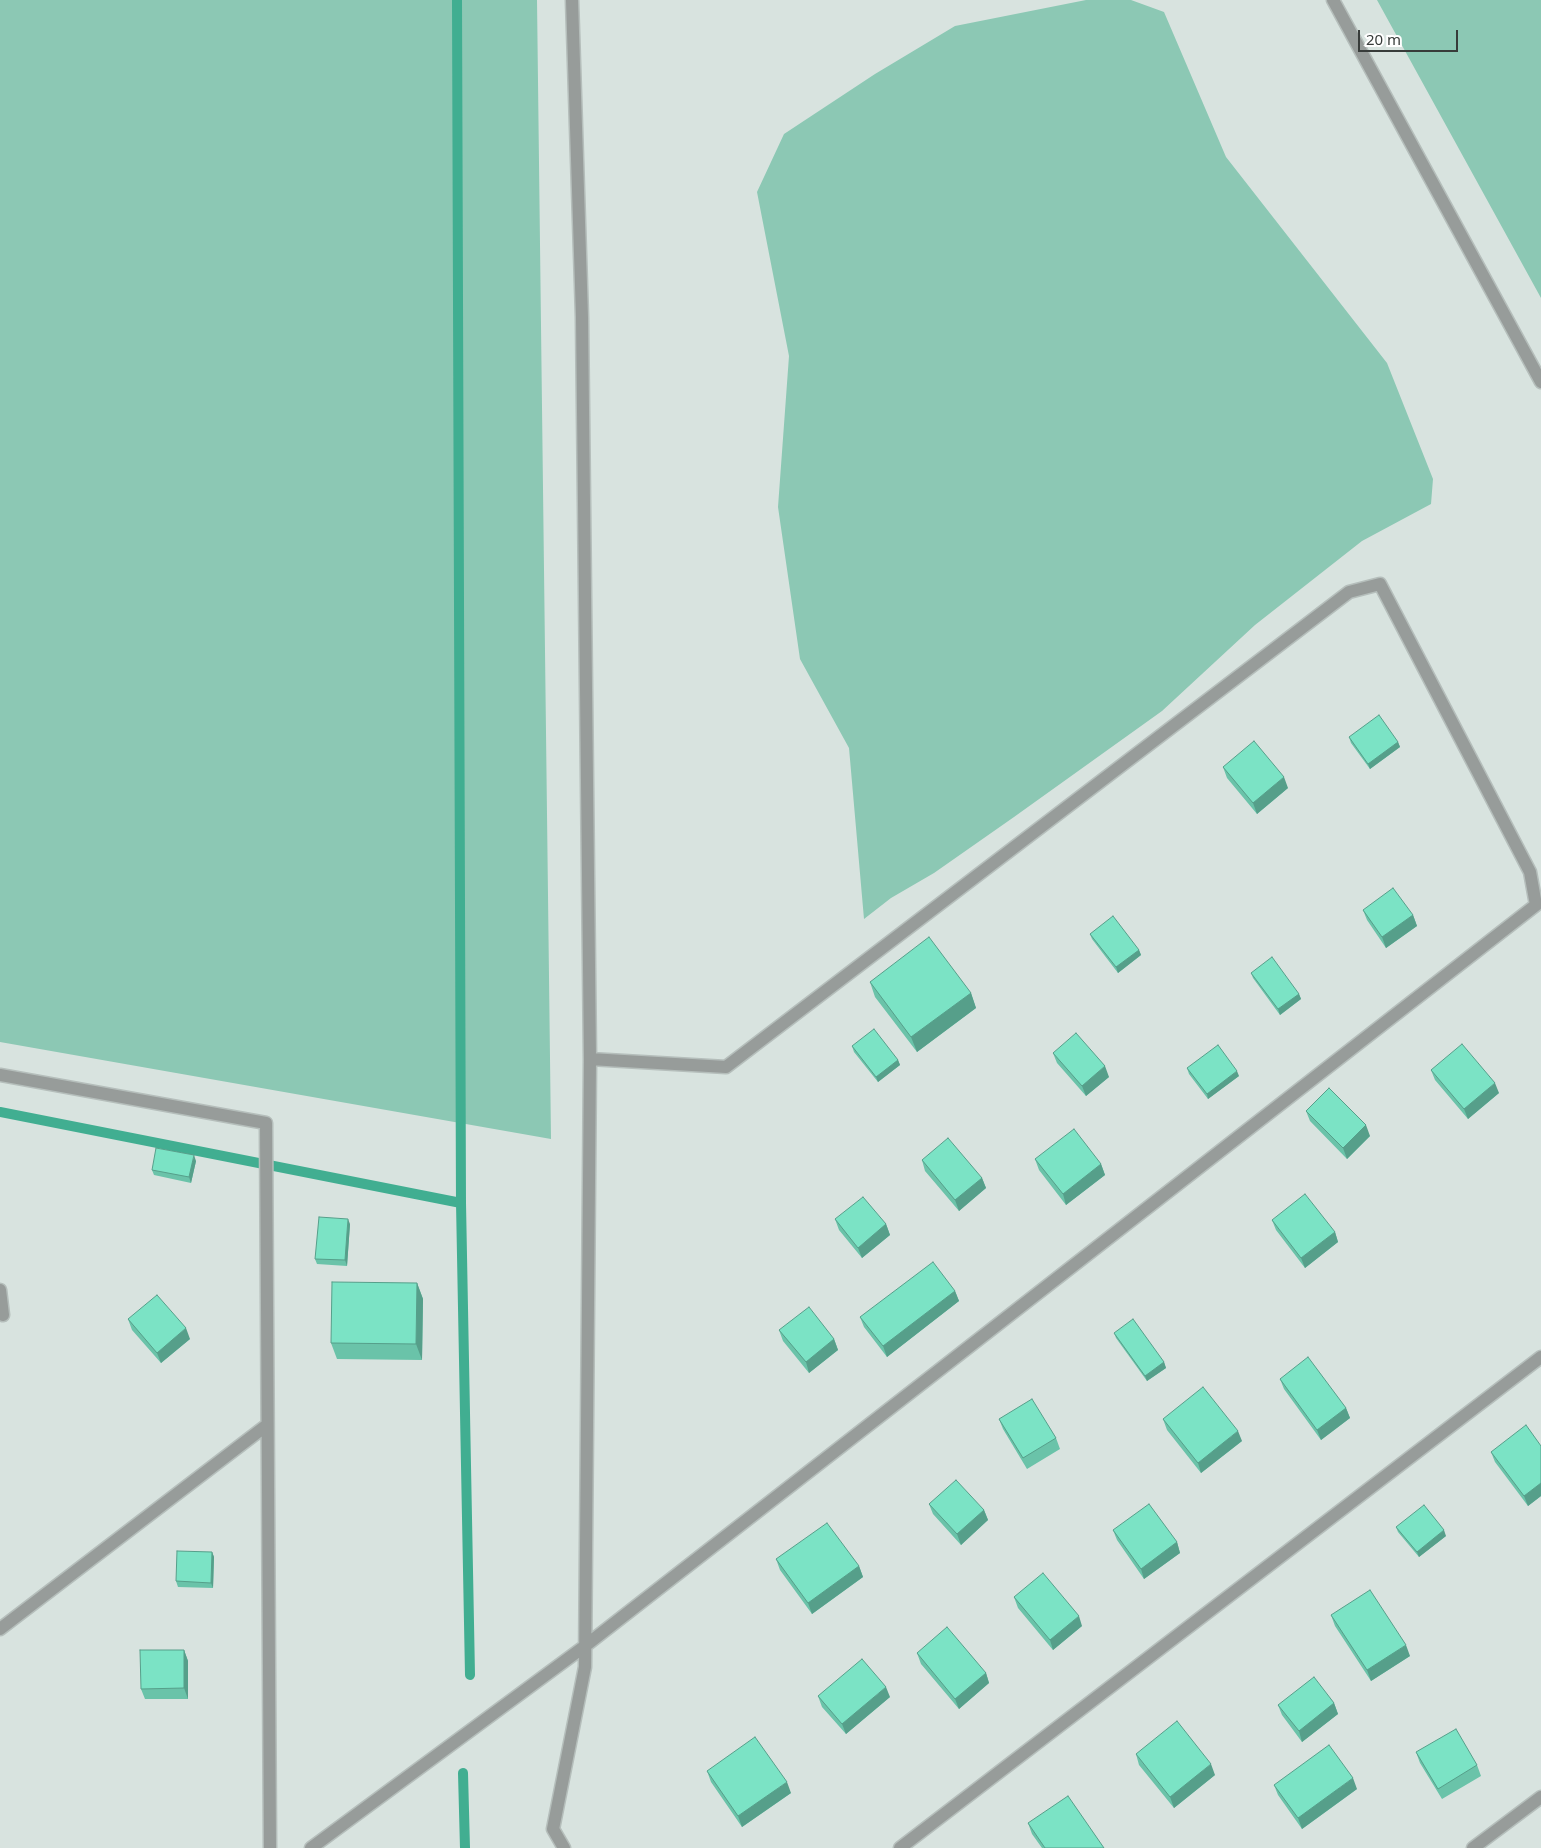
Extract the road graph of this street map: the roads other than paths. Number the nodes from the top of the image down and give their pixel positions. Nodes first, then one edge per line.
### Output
1 (572, 0) edge
2 (1333, 0) edge
3 (1541, 382) edge
4 (590, 1059) junction
5 (0, 1075) edge
6 (0, 1290) edge
7 (3, 1315) dead end
8 (1541, 1357) edge
9 (267, 1424) junction
10 (0, 1629) edge
11 (585, 1646) junction
12 (1541, 1796) edge
13 (270, 1848) edge
14 (311, 1848) edge
15 (564, 1848) edge
16 (900, 1848) edge
17 (1473, 1848) edge

1 - 4 street
2 - 3 street
4 - 11 street
4 - 11 street
5 - 9 street
6 - 7 street
8 - 16 street
9 - 10 street
9 - 13 street
11 - 14 street
11 - 15 street
12 - 17 street

